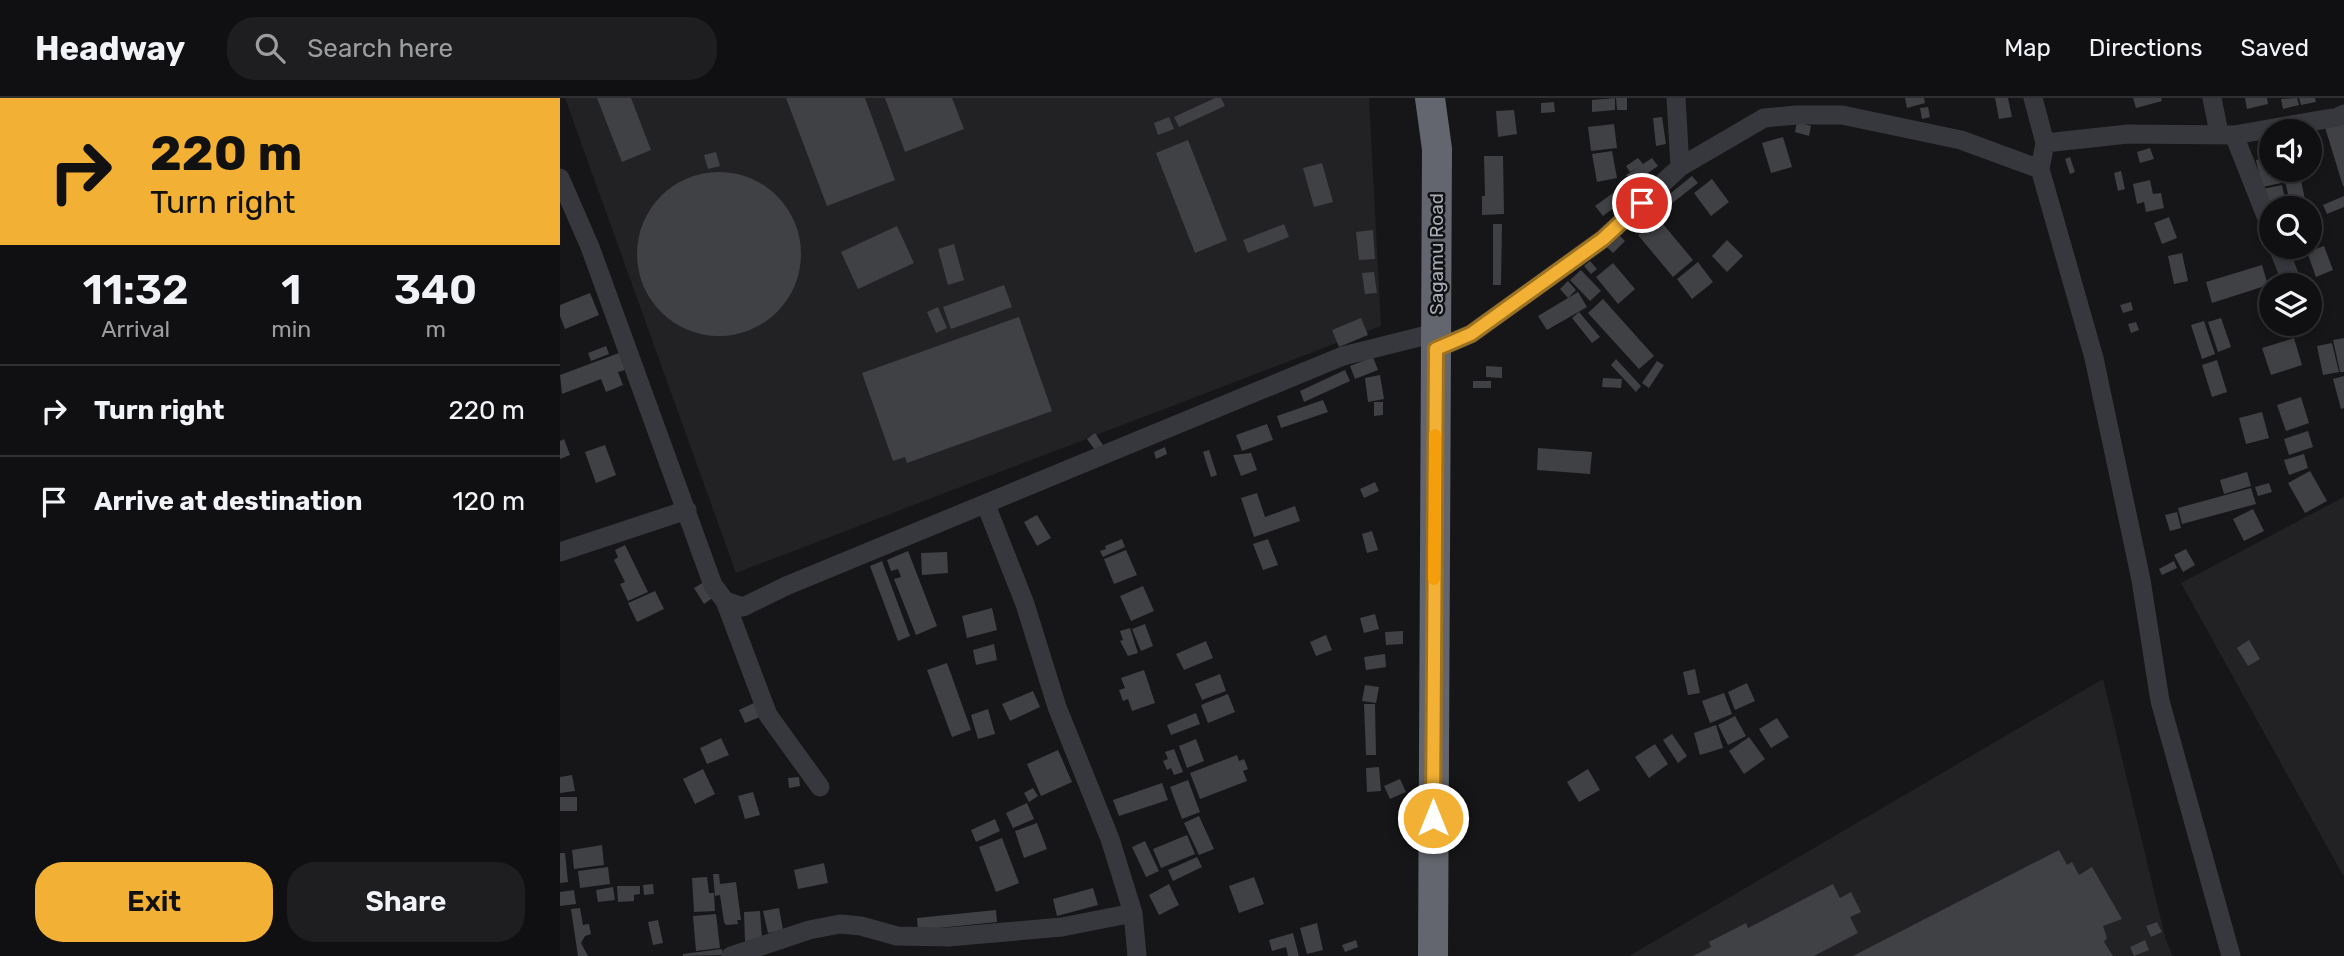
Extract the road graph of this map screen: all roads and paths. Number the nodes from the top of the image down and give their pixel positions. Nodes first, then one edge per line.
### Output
1 (1430, 98) edge
2 (1676, 98) edge
3 (2033, 98) edge
4 (2212, 98) edge
5 (1842, 107) edge
6 (2344, 114) edge
7 (2227, 134) junction
8 (2045, 143) junction
9 (1680, 167) junction
10 (2040, 169) junction
11 (560, 178) edge
12 (2259, 203) edge
13 (1436, 341) junction
14 (986, 505) junction
15 (687, 510) junction
16 (560, 552) edge
17 (725, 601) junction
18 (820, 787) dead end
19 (1133, 913) junction
20 (731, 956) edge
21 (1138, 956) edge
22 (1433, 956) edge
23 (2231, 956) edge

1 - 13 highway, Sagamu Road
2 - 9 street
3 - 8 street
4 - 7 street
5 - 9 street
5 - 10 street
6 - 7 street
7 - 8 street
7 - 12 street
8 - 10 street
9 - 13 street
10 - 23 street
11 - 15 street
13 - 14 street
13 - 22 highway, Sagamu Road
14 - 17 street
14 - 19 street
15 - 16 street
15 - 17 street
17 - 18 street
19 - 20 street
19 - 21 street

